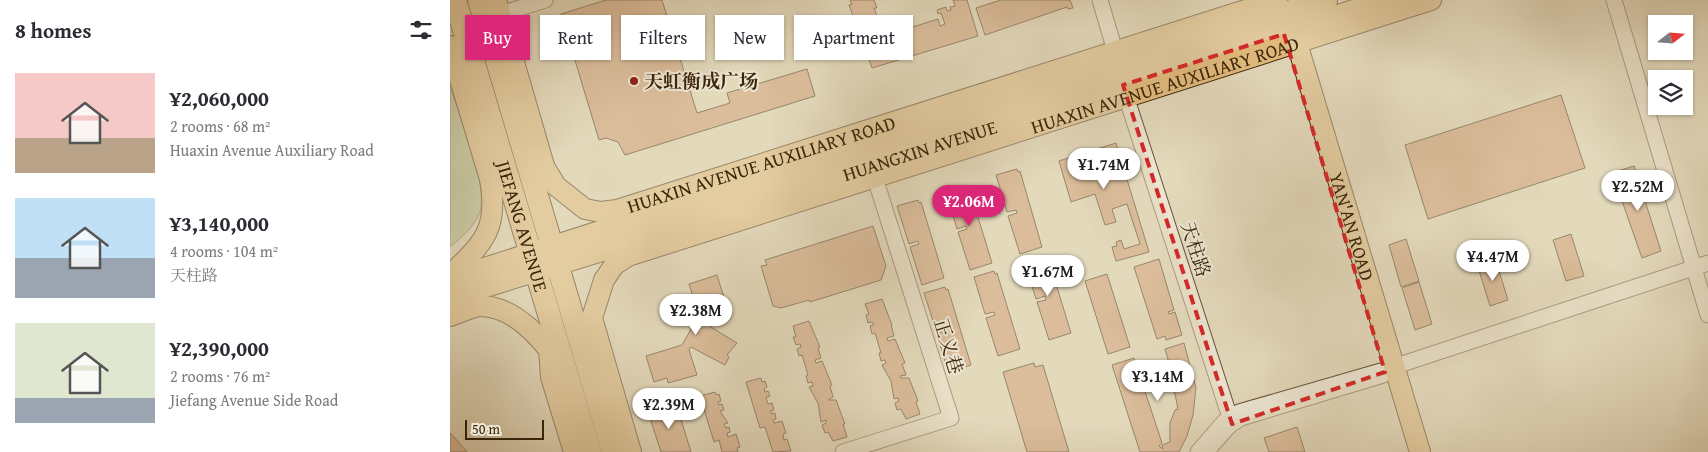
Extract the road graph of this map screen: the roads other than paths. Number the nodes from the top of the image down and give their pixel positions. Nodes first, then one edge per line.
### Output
1 (455, 0) edge
2 (479, 0) edge
3 (545, 0) edge
4 (1100, 0) edge
5 (1326, 0) edge
6 (1388, 0) edge
7 (1431, 0) edge
8 (1614, 0) edge
9 (1620, 0) edge
10 (498, 7) edge
11 (1284, 18) edge
12 (450, 46) edge
13 (1121, 75) junction
14 (854, 134) junction
15 (896, 138) junction
16 (525, 151) junction
17 (545, 168) junction
18 (875, 178) junction
19 (538, 193) junction
20 (798, 196) junction
21 (631, 241) junction
22 (557, 255) junction
23 (470, 256) junction
24 (450, 262) edge
25 (534, 262) junction
26 (614, 265) junction
27 (1703, 271) edge
28 (450, 275) edge
29 (450, 280) edge
30 (450, 297) edge
31 (1708, 315) edge
32 (450, 316) edge
33 (550, 318) junction
34 (549, 349) junction
35 (1390, 370) junction
36 (567, 375) junction
37 (1230, 422) junction
38 (574, 452) edge
39 (590, 452) edge
40 (613, 452) edge
41 (631, 452) edge
42 (843, 452) edge
43 (1198, 452) edge
44 (1206, 452) edge
45 (1410, 452) edge
46 (1420, 452) edge

1 - 25 highway, JIEFANG AVENUE
2 - 16 highway, JIEFANG AVENUE
3 - 10 street
4 - 13 street, 天柱路
5 - 11 highway, HUANGXIN AVENUE
6 - 11 highway, HUANGXIN AVENUE
7 - 11 main road, HUAXIN AVENUE AUXILIARY ROAD
8 - 27 street
9 - 27 street
10 - 17 main road
11 - 13 highway, HUANGXIN AVENUE
11 - 13 main road, HUAXIN AVENUE AUXILIARY ROAD
11 - 35 main road, YAN'AN ROAD
12 - 23 main road
13 - 14 main road, HUAXIN AVENUE AUXILIARY ROAD
13 - 15 highway, HUANGXIN AVENUE
13 - 18 main road, HUAXIN AVENUE AUXILIARY ROAD
13 - 20 highway, HUANGXIN AVENUE
13 - 37 street, 天柱路
14 - 15 highway
14 - 17 main road, HUAXIN AVENUE AUXILIARY ROAD
15 - 22 highway, HUANGXIN AVENUE
16 - 17 main road
16 - 19 highway, JIEFANG AVENUE
17 - 19 main road
18 - 20 main road, HUAXIN AVENUE AUXILIARY ROAD
18 - 42 street, 正义巷
19 - 22 highway, JIEFANG AVENUE
20 - 21 highway, HUANGXIN AVENUE
20 - 26 main road, HUAXIN AVENUE AUXILIARY ROAD
21 - 22 highway, HUANGXIN AVENUE
21 - 26 main road
22 - 25 highway, HUANGXIN AVENUE
22 - 40 highway, JIEFANG AVENUE
23 - 24 main road
23 - 28 main road
25 - 29 highway, HUANGXIN AVENUE
25 - 30 highway, HUANGXIN AVENUE
25 - 33 highway, JIEFANG AVENUE
26 - 41 main road
27 - 31 street
27 - 35 street
32 - 34 main road
33 - 34 main road
33 - 36 highway, JIEFANG AVENUE
34 - 36 main road
34 - 38 main road
35 - 37 street
35 - 45 main road, YAN'AN ROAD
35 - 46 main road, YAN'AN ROAD
36 - 39 highway, JIEFANG AVENUE
37 - 43 street
37 - 44 street

